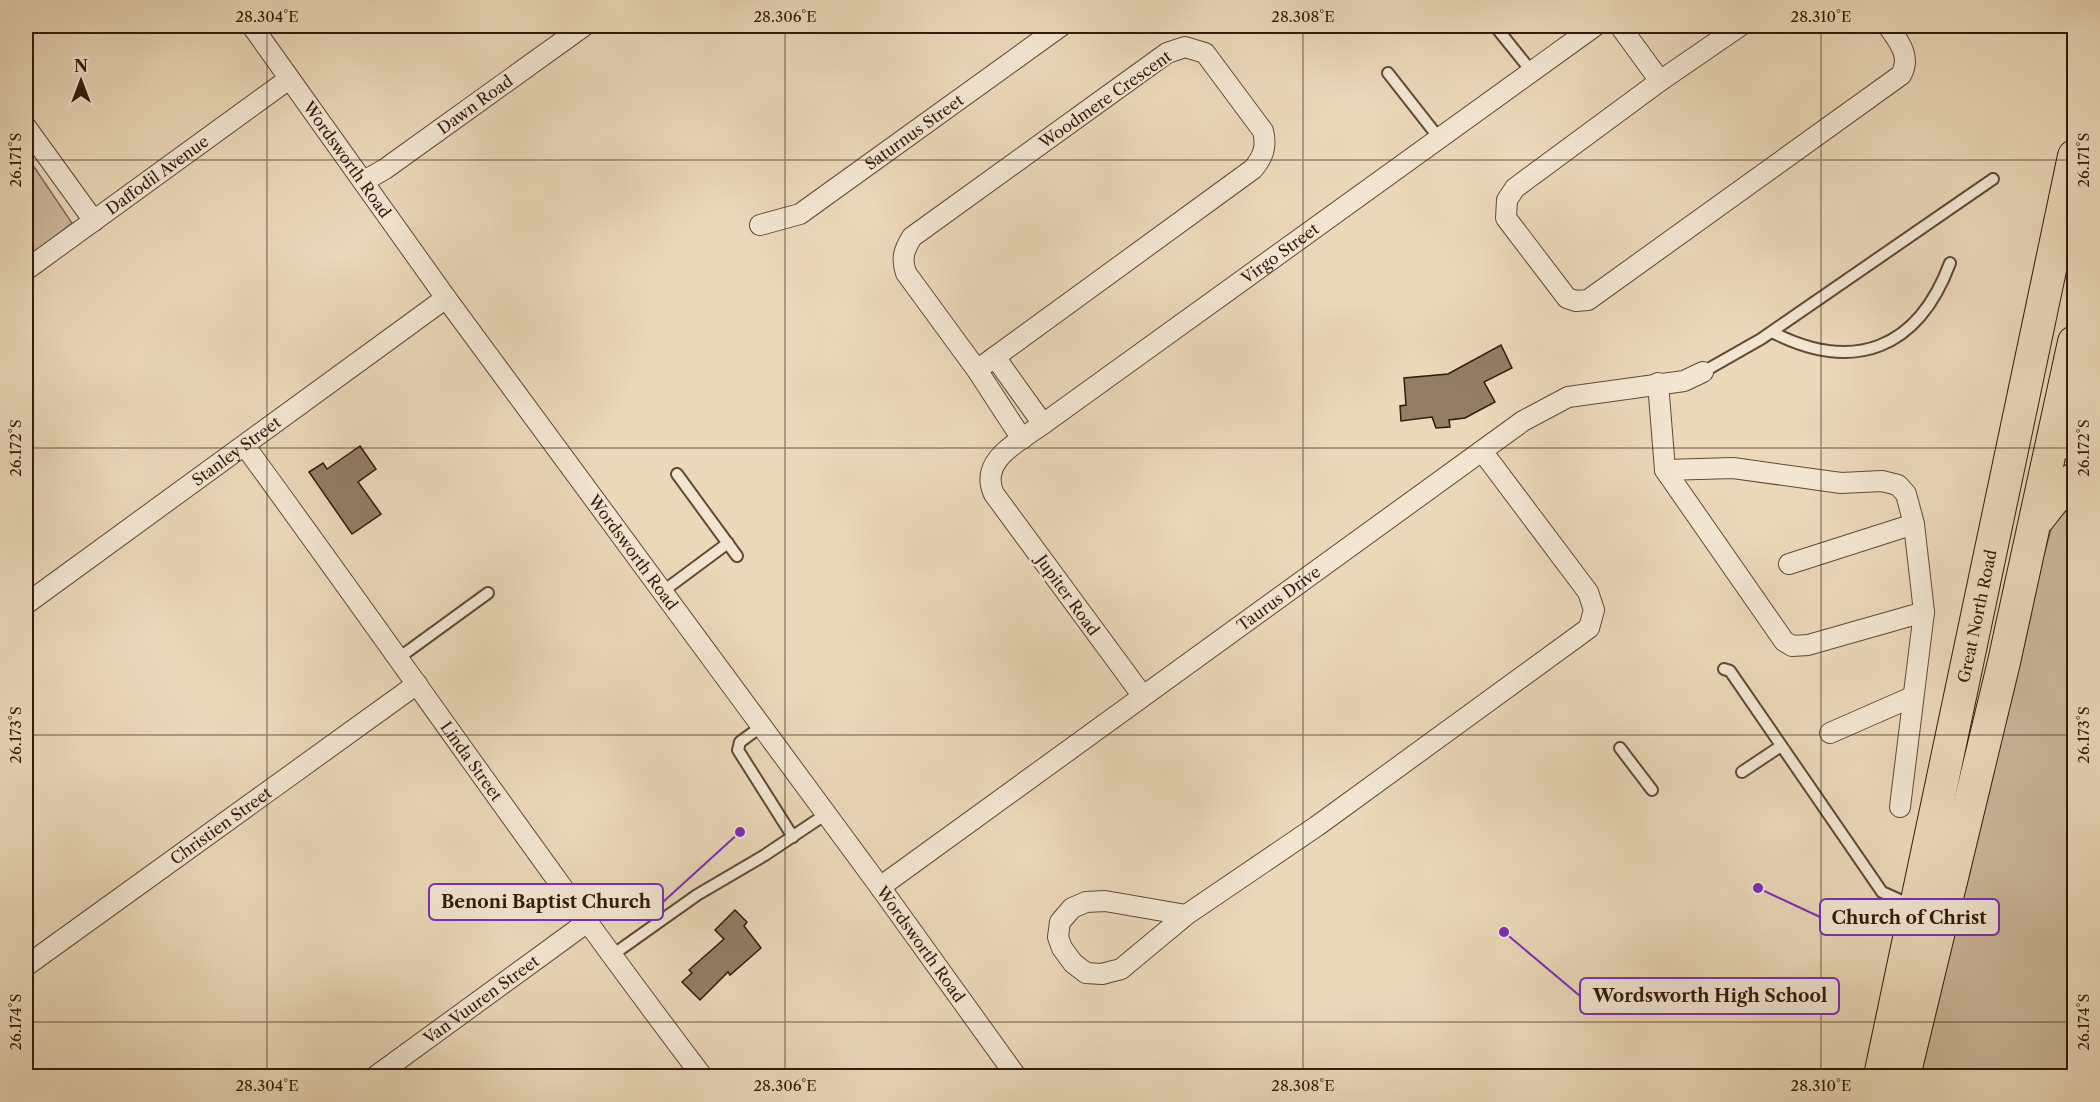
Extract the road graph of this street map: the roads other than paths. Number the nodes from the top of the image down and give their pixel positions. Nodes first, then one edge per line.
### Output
1 (252, 26) edge
2 (584, 26) edge
3 (1061, 26) edge
4 (1495, 26) edge
5 (1595, 26) edge
6 (1620, 26) edge
7 (1740, 26) edge
8 (1888, 26) edge
9 (1532, 72) junction
10 (1388, 73) dead end
11 (289, 80) junction
12 (1660, 81) junction
13 (26, 127) edge
14 (1438, 138) junction
15 (2074, 156) edge
16 (1993, 179) dead end
17 (364, 181) junction
18 (94, 221) junction
19 (760, 225) dead end
20 (1950, 263) dead end
21 (26, 270) edge
22 (446, 298) junction
23 (1772, 332) junction
24 (2073, 350) edge
25 (995, 357) junction
26 (977, 370) junction
27 (1703, 372) joint
28 (2029, 372) junction
29 (1658, 383) junction
30 (2074, 390) edge
31 (1043, 424) junction
32 (1022, 439) junction
33 (245, 446) junction
34 (2064, 448) edge
35 (1482, 450) junction
36 (1665, 470) junction
37 (677, 474) dead end
38 (2074, 479) edge
39 (994, 494) joint
40 (1914, 524) junction
41 (2034, 526) junction
42 (728, 543) junction
43 (737, 556) dead end
44 (1789, 564) dead end
45 (1990, 564) junction
46 (662, 591) junction
47 (488, 593) dead end
48 (26, 604) edge
49 (1924, 612) junction
50 (1970, 650) junction
51 (400, 657) junction
52 (2004, 662) junction
53 (1724, 669) dead end
54 (417, 684) junction
55 (1142, 696) junction
56 (1912, 697) junction
57 (762, 726) junction
58 (1830, 733) dead end
59 (1781, 746) junction
60 (1620, 748) dead end
61 (1742, 772) dead end
62 (1652, 790) dead end
63 (1900, 807) dead end
64 (826, 813) junction
65 (793, 837) junction
66 (880, 887) junction
67 (1929, 911) junction
68 (1186, 915) junction
69 (586, 923) junction
70 (611, 956) junction
71 (26, 966) edge
72 (376, 1077) edge
73 (702, 1077) edge
74 (1016, 1077) edge
75 (1880, 1077) edge
76 (1904, 1077) edge

1 - 11 street, Wordsworth Road
2 - 17 street, Dawn Road
3 - 19 street, Saturnus Street
4 - 9 lane
5 - 9 street, Virgo Street
6 - 12 street
7 - 12 street
8 - 12 street
9 - 14 street, Virgo Street
10 - 14 lane
11 - 17 street, Wordsworth Road
11 - 18 street, Daffodil Avenue
13 - 18 street
14 - 31 street, Virgo Street
15 - 28 main road, Great North Road
16 - 23 lane
17 - 22 street, Wordsworth Road
18 - 21 street, Daffodil Avenue
20 - 23 lane
22 - 33 street, Stanley Street
22 - 46 street, Wordsworth Road
23 - 27 lane
24 - 30 main road
24 - 34 main road, Great North Road
25 - 26 street, Woodmere Crescent
25 - 26 street, Woodmere Crescent
25 - 31 street
26 - 32 street, Woodmere Crescent
27 - 29 street, Taurus Drive
28 - 34 main road
28 - 45 main road, Great North Road
29 - 35 street, Taurus Drive
29 - 36 street
31 - 32 street, Virgo Street
32 - 39 street, Virgo Street
33 - 48 street, Stanley Street
33 - 51 street, Linda Street
34 - 41 main road, Great North Road
34 - 45 main road
35 - 55 street, Taurus Drive
35 - 68 street
36 - 40 street
36 - 49 street
37 - 42 lane
38 - 41 main road
39 - 55 street, Jupiter Road
40 - 44 street
40 - 49 street
41 - 52 main road, Great North Road
42 - 43 lane
42 - 46 lane
45 - 50 main road, Great North Road
46 - 57 street, Wordsworth Road
47 - 51 lane
49 - 56 street
50 - 52 main road
50 - 67 main road, Great North Road
51 - 54 street, Linda Street
52 - 67 main road, Great North Road
53 - 59 lane
54 - 69 street, Linda Street
54 - 71 street, Christien Street
55 - 66 street, Taurus Drive
56 - 58 street
56 - 63 street
57 - 64 street, Wordsworth Road
57 - 65 lane
59 - 61 lane
59 - 67 lane
60 - 62 lane
64 - 65 lane
64 - 66 street, Wordsworth Road
65 - 70 lane
66 - 74 street, Wordsworth Road
67 - 75 main road, Great North Road
67 - 76 main road, Great North Road
68 - 68 street
69 - 70 street, Linda Street
69 - 72 street, Van Vuuren Street
70 - 73 street, Linda Street

